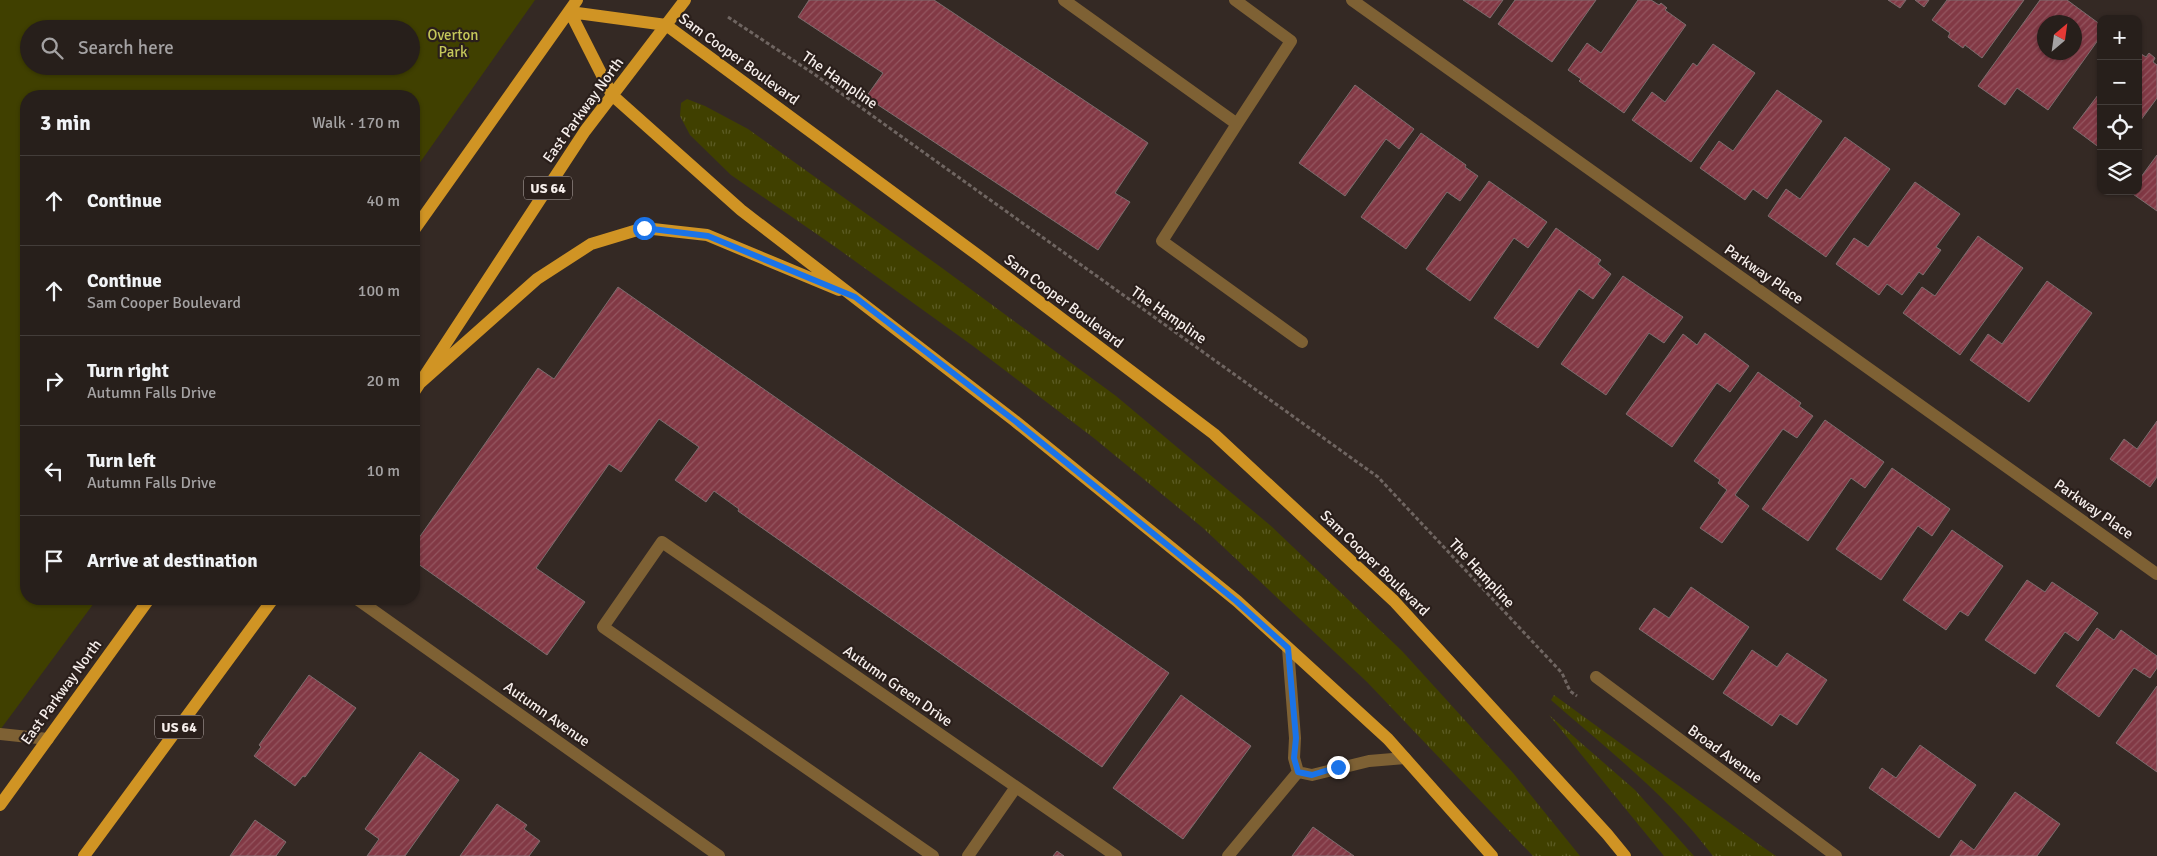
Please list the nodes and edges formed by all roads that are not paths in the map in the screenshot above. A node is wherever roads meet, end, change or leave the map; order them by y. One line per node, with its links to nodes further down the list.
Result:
1 (577, 0): 6 (main road)
2 (685, 0): 7 (main road, East Parkway North / US 64)
3 (1064, 0): 9 (street)
4 (1235, 0): 9 (street)
5 (1352, 0): 15 (street, Parkway Place)
6 (570, 12): 7 (main road, Sam Cooper Boulevard); 8 (main road); 10 (main road)
7 (666, 25): 8 (main road, East Parkway North / US 64); 34 (main road, Sam Cooper Boulevard)
8 (612, 95): 11 (main road); 13 (main road, East Parkway North / US 64)
9 (1237, 124): 12 (street)
10 (420, 222)
11 (855, 297): 14 (main road); 19 (main road)
12 (1302, 342)
13 (420, 382)
14 (420, 384)
15 (2157, 574)
16 (145, 605): 22 (main road, East Parkway North)
17 (269, 605): 27 (main road, US 64)
18 (365, 605): 28 (street, Autumn Avenue)
19 (1288, 648): 23 (main road); 24 (street)
20 (1596, 677): 35 (street, Broad Avenue)
21 (0, 734): 22 (street)
22 (48, 739): 26 (main road, East Parkway North)
23 (1405, 758): 24 (street); 33 (main road)
24 (1298, 772): 32 (street)
25 (1016, 787): 29 (street, Autumn Green Drive); 30 (street); 31 (street, Autumn Green Drive)
26 (0, 804)
27 (84, 856)
28 (719, 856)
29 (933, 856)
30 (968, 856)
31 (1116, 856)
32 (1228, 856)
33 (1492, 856)
34 (1625, 856)
35 (1836, 856)

